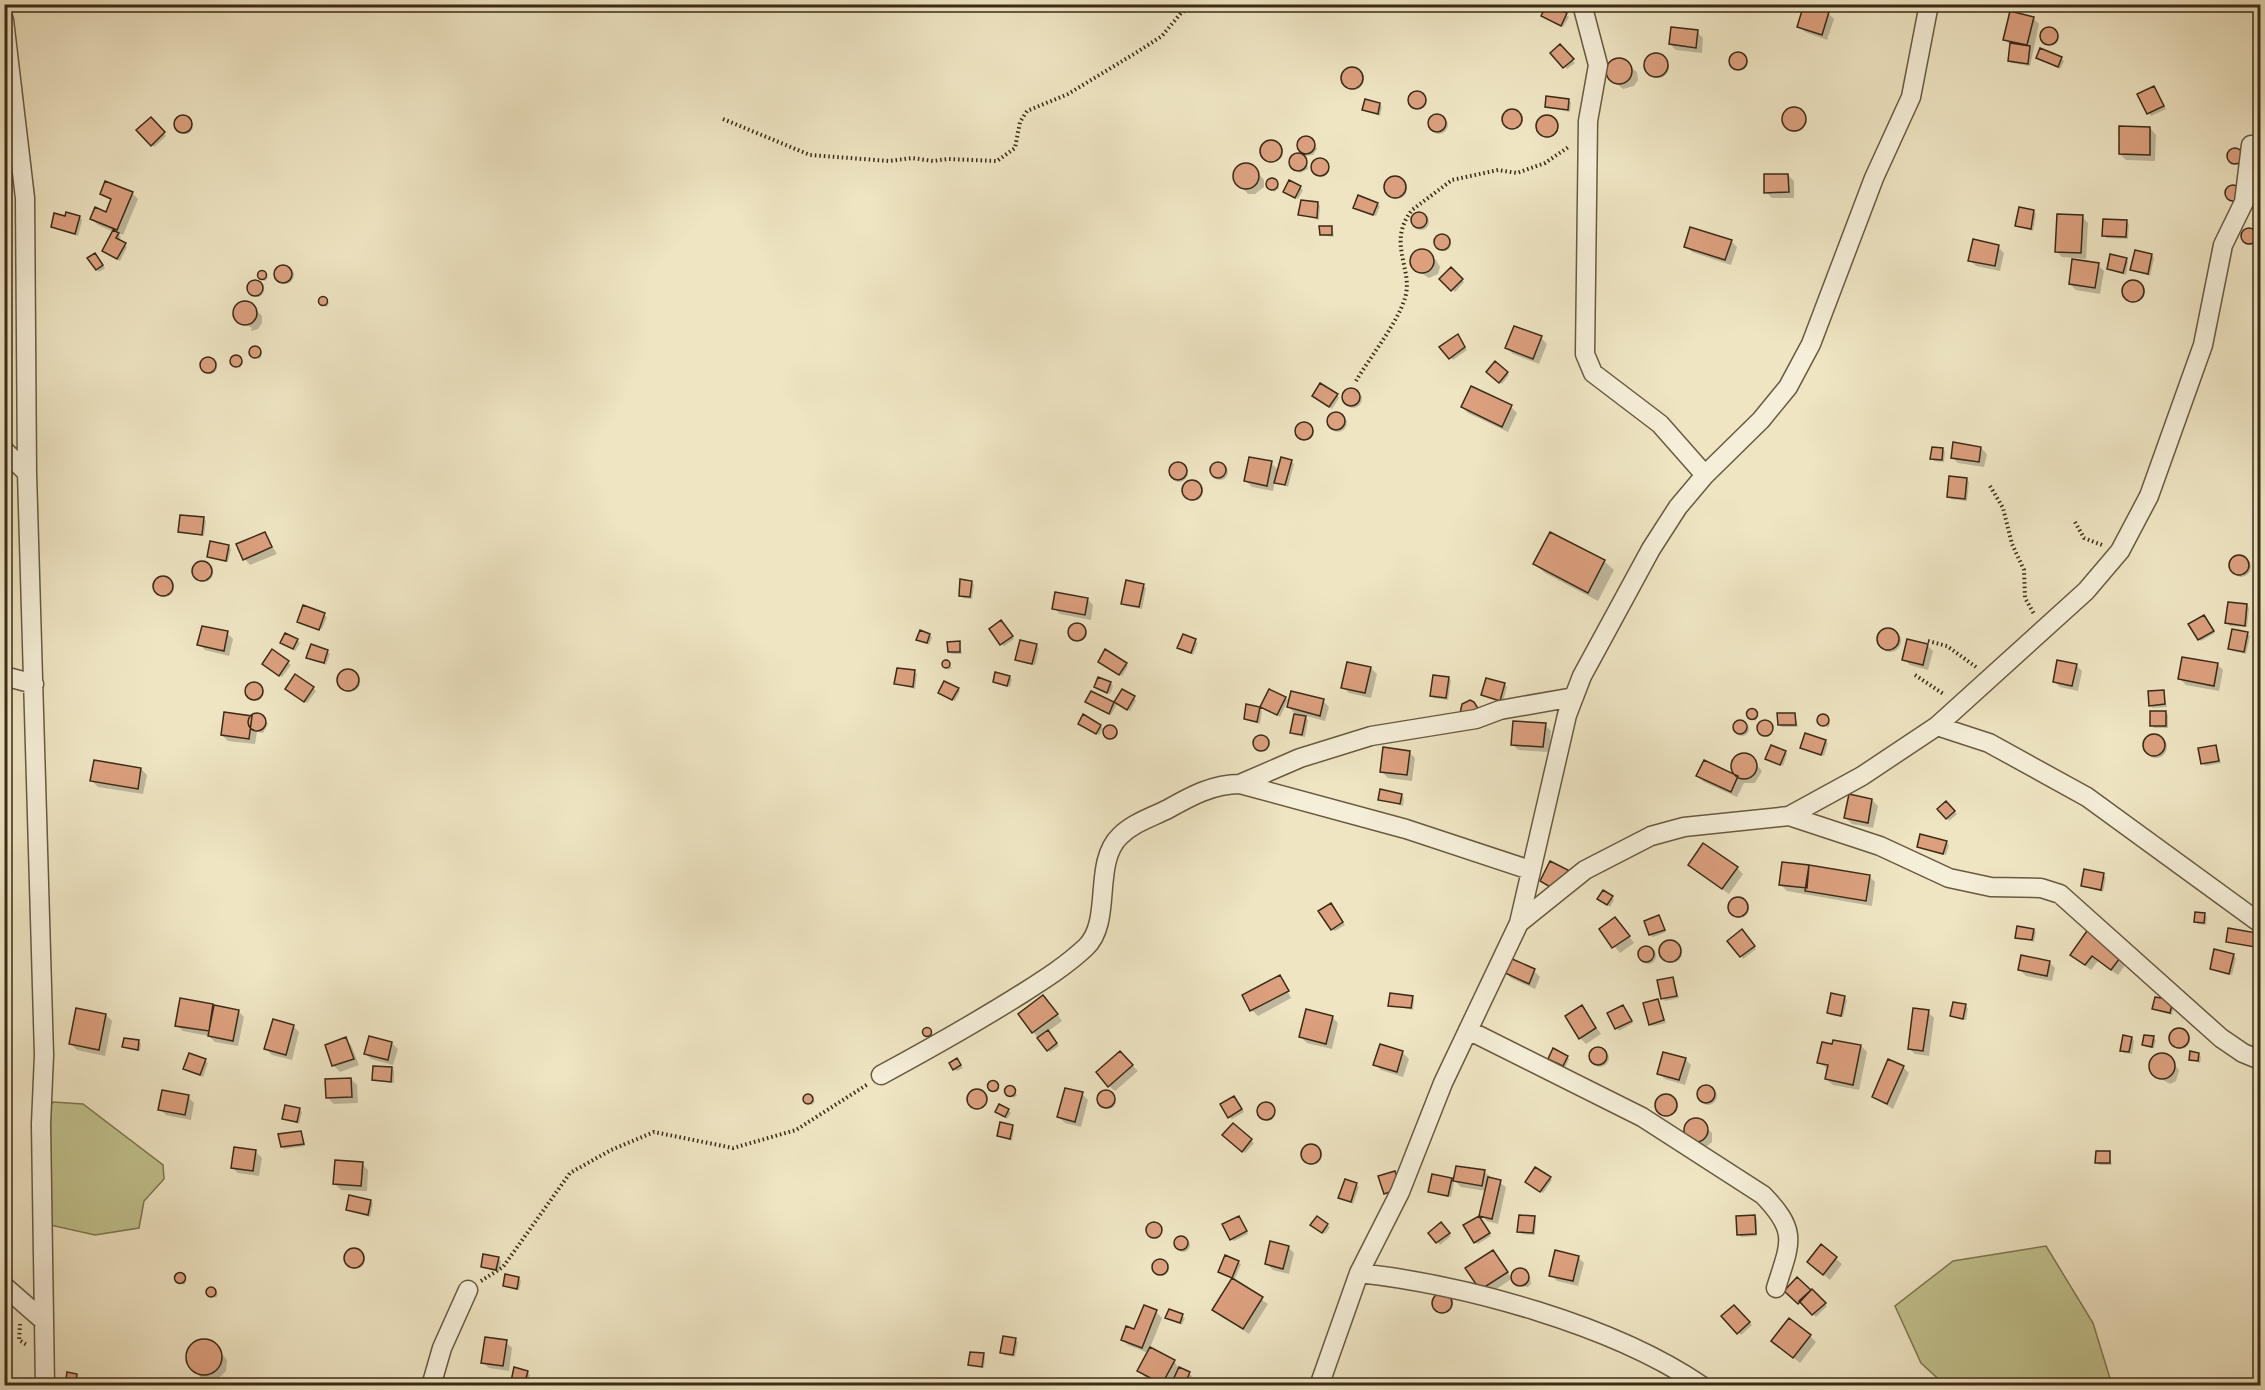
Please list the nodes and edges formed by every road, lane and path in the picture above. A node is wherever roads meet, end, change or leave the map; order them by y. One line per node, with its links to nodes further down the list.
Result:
1 (1195, 4): 5 (path)
2 (1582, 4): 6 (street)
3 (1929, 4): 11 (street)
4 (4, 20): 10 (street)
5 (723, 119)
6 (1590, 137): 8 (path); 11 (street)
7 (2251, 145): 14 (street)
8 (1356, 381)
9 (4, 450): 10 (street)
10 (27, 473): 20 (street)
11 (1704, 475): 21 (street)
12 (1990, 486): 15 (path)
13 (2075, 522): 14 (path)
14 (2120, 551): 15 (street)
15 (2046, 629): 19 (street)
16 (1928, 641): 19 (path)
17 (1915, 675): 22 (path)
18 (4, 676): 20 (street)
19 (1991, 679): 22 (street)
20 (34, 684): 36 (street)
21 (1574, 697): 24 (street); 26 (street)
22 (1960, 706): 23 (street)
23 (1937, 726): 25 (street); 28 (street)
24 (1240, 784): 26 (street); 31 (street)
25 (1789, 816): 27 (street); 30 (street)
26 (1530, 870): 27 (street)
27 (1519, 923): 29 (street)
28 (2260, 923)
29 (1468, 1030): 32 (street); 34 (street)
30 (2260, 1060)
31 (881, 1075): 35 (path)
32 (1359, 1273): 39 (street); 40 (street)
33 (4, 1286): 36 (street)
34 (1776, 1288)
35 (468, 1290): 38 (street)
36 (44, 1321): 37 (street)
37 (45, 1386)
38 (430, 1386)
39 (1319, 1386)
40 (1702, 1386)

